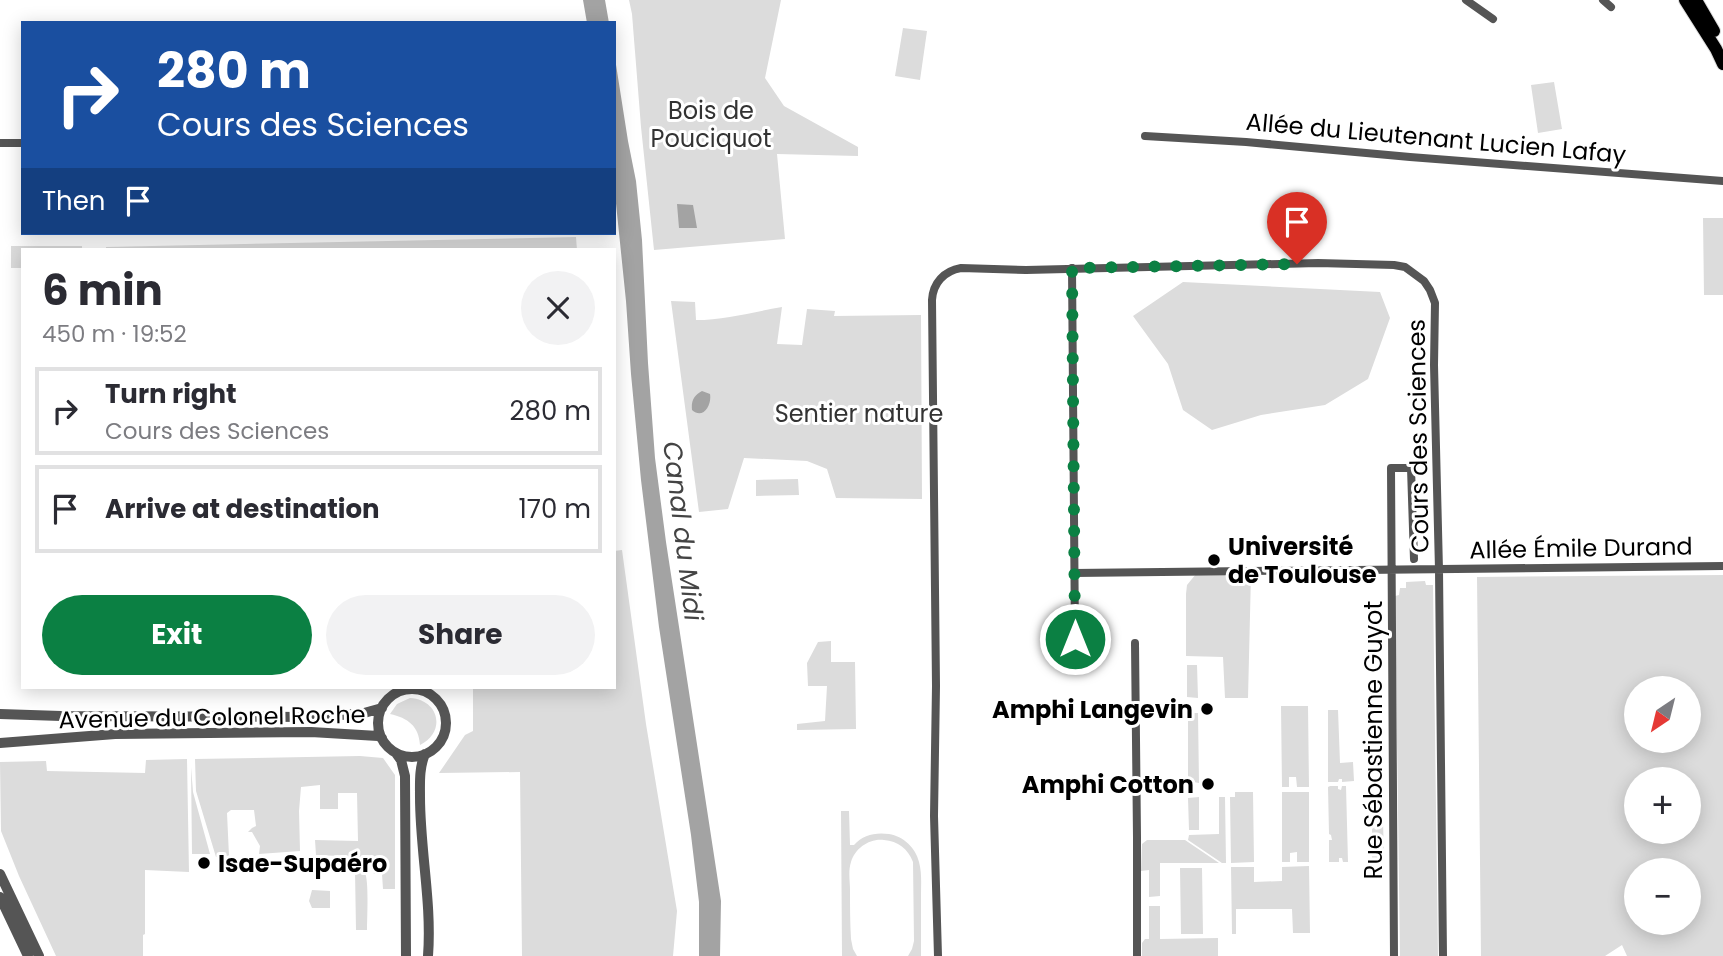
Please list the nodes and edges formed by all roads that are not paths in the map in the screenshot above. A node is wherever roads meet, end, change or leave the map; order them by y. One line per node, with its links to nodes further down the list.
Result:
1 (1466, 0): 6 (street)
2 (1603, 0): 5 (street)
3 (1685, 0): 8 (main road)
4 (1696, 0): 7 (main road)
5 (1611, 7)
6 (1493, 19)
7 (1723, 46)
8 (1723, 64)
9 (1145, 136): 12 (street, Allée du Lieutenant Lucien Lafay)
10 (0, 143): 11 (street)
11 (21, 143)
12 (1723, 181)
13 (1072, 268): 17 (street, Cours des Sciences); 18 (street); 33 (street, Cours des Sciences)
14 (1414, 559): 16 (street, Rue Sébastienne Guyot)
15 (1723, 566): 17 (street, Allée Émile Durand)
16 (1393, 570): 17 (street, Allée Émile Durand); 18 (street, Allée Émile Durand); 35 (street, Rue Sébastienne Guyot)
17 (1439, 570): 36 (street, Cours des Sciences)
18 (1074, 573): 20 (street)
19 (1135, 643): 34 (street)
20 (1065, 646)
21 (382, 708): 22 (street, Avenue du Colonel Roche); 23 (street); 26 (street)
22 (0, 714)
23 (382, 738): 24 (street, Avenue du Colonel Roche); 25 (street)
24 (0, 743)
25 (396, 753): 26 (street); 31 (street)
26 (425, 754): 32 (street)
27 (0, 874): 30 (street)
28 (0, 897): 29 (street)
29 (28, 956)
30 (39, 956)
31 (405, 956)
32 (428, 956)
33 (938, 956)
34 (1137, 956)
35 (1394, 956)
36 (1444, 956)

